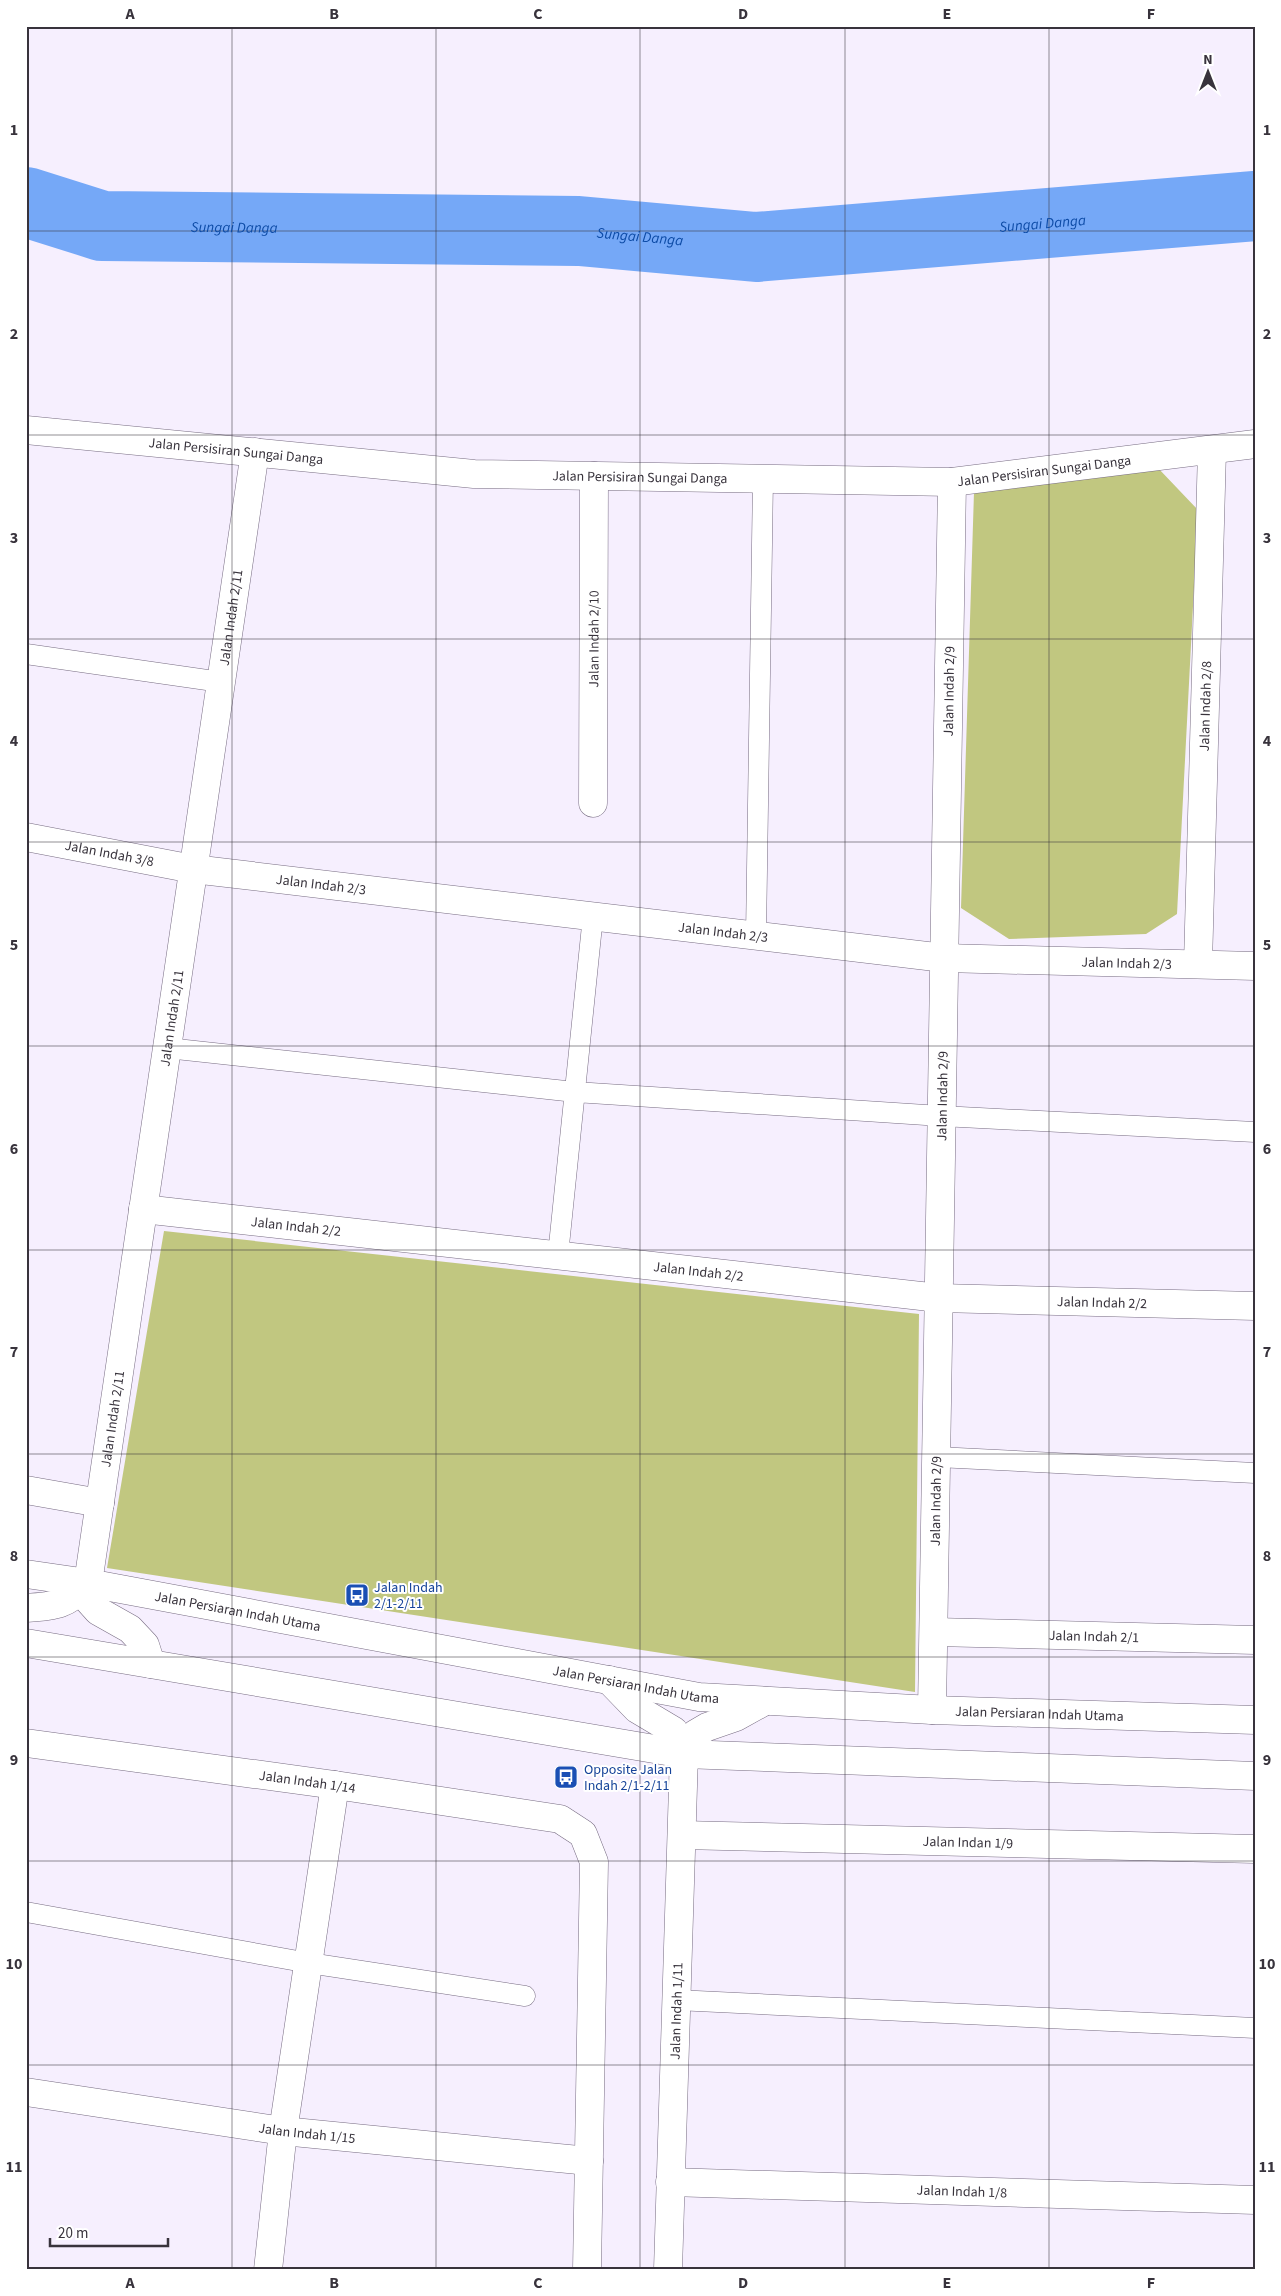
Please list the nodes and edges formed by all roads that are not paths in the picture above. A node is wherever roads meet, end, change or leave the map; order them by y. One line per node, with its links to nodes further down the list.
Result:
1 (26, 430): 4 (street, Jalan Persisiran Sungai Danga)
2 (1255, 444): 3 (street, Jalan Persisiran Sungai Danga)
3 (1212, 450): 7 (street, Jalan Persisiran Sungai Danga); 16 (street, Jalan Indah 2/8)
4 (255, 452): 5 (street, Jalan Persisiran Sungai Danga); 9 (street, Jalan Indah 2/11)
5 (594, 476): 6 (street, Jalan Persisiran Sungai Danga); 10 (street, Jalan Indah 2/10)
6 (763, 479): 7 (street, Jalan Persisiran Sungai Danga); 14 (lane)
7 (952, 482): 15 (street, Jalan Indah 2/9)
8 (26, 654): 9 (lane)
9 (221, 682): 12 (street, Jalan Indah 2/11)
10 (593, 803)
11 (26, 837): 12 (street, Jalan Indah 3/8)
12 (194, 869): 13 (street, Jalan Indah 2/3); 18 (street, Jalan Indah 2/11)
13 (593, 916): 14 (street, Jalan Indah 2/3); 19 (lane)
14 (756, 935): 15 (street, Jalan Indah 2/3)
15 (944, 958): 16 (street, Jalan Indah 2/3); 20 (street, Jalan Indah 2/9)
16 (1198, 964): 17 (street, Jalan Indah 2/3)
17 (1255, 966)
18 (167, 1048): 19 (lane); 22 (street, Jalan Indah 2/11)
19 (575, 1092): 20 (lane); 23 (lane)
20 (941, 1116): 21 (lane); 24 (street, Jalan Indah 2/9)
21 (1255, 1132)
22 (143, 1209): 23 (street, Jalan Indah 2/2); 29 (street, Jalan Indah 2/11)
23 (558, 1255): 24 (street, Jalan Indah 2/2)
24 (938, 1298): 25 (street, Jalan Indah 2/2); 26 (street, Jalan Indah 2/9)
25 (1255, 1306)
26 (937, 1457): 27 (lane); 33 (street, Jalan Indah 2/9)
27 (1255, 1473)
28 (26, 1490): 29 (street)
29 (100, 1503): 31 (street, Jalan Indah 2/11)
30 (26, 1574): 31 (street, Jalan Persiaran Indah Utama)
31 (88, 1583): 32 (street); 36 (street); 37 (street, Jalan Persiaran Indah Utama)
32 (26, 1608)
33 (934, 1632): 34 (street, Jalan Indah 2/1); 39 (street, Jalan Indah 2/9)
34 (1255, 1640)
35 (26, 1642): 36 (street)
36 (151, 1664): 42 (street)
37 (609, 1680): 38 (street, Jalan Persiaran Indah Utama); 42 (street)
38 (765, 1701): 39 (street, Jalan Persiaran Indah Utama); 42 (street)
39 (932, 1710): 40 (street, Jalan Persiaran Indah Utama)
40 (1255, 1720)
41 (26, 1743): 44 (street, Jalan Indah 1/14)
42 (684, 1754): 43 (street); 45 (street, Jalan Indah 1/11)
43 (1255, 1776)
44 (335, 1785): 48 (street); 54 (street, Jalan Indah 1/14)
45 (682, 1835): 46 (street, Jalan Indan 1/9); 50 (street, Jalan Indah 1/11)
46 (1255, 1849)
47 (26, 1912): 48 (lane)
48 (309, 1963): 49 (lane); 53 (street)
49 (525, 1996)
50 (676, 2000): 51 (lane); 55 (street, Jalan Indah 1/11)
51 (1255, 2028)
52 (26, 2092): 53 (street, Jalan Indah 1/15)
53 (283, 2131): 54 (street, Jalan Indah 1/15); 57 (street)
54 (589, 2161): 58 (street)
55 (670, 2182): 56 (street, Jalan Indah 1/8); 59 (street, Jalan Indah 1/11)
56 (1255, 2200)
57 (268, 2270)
58 (586, 2270)
59 (668, 2270)

